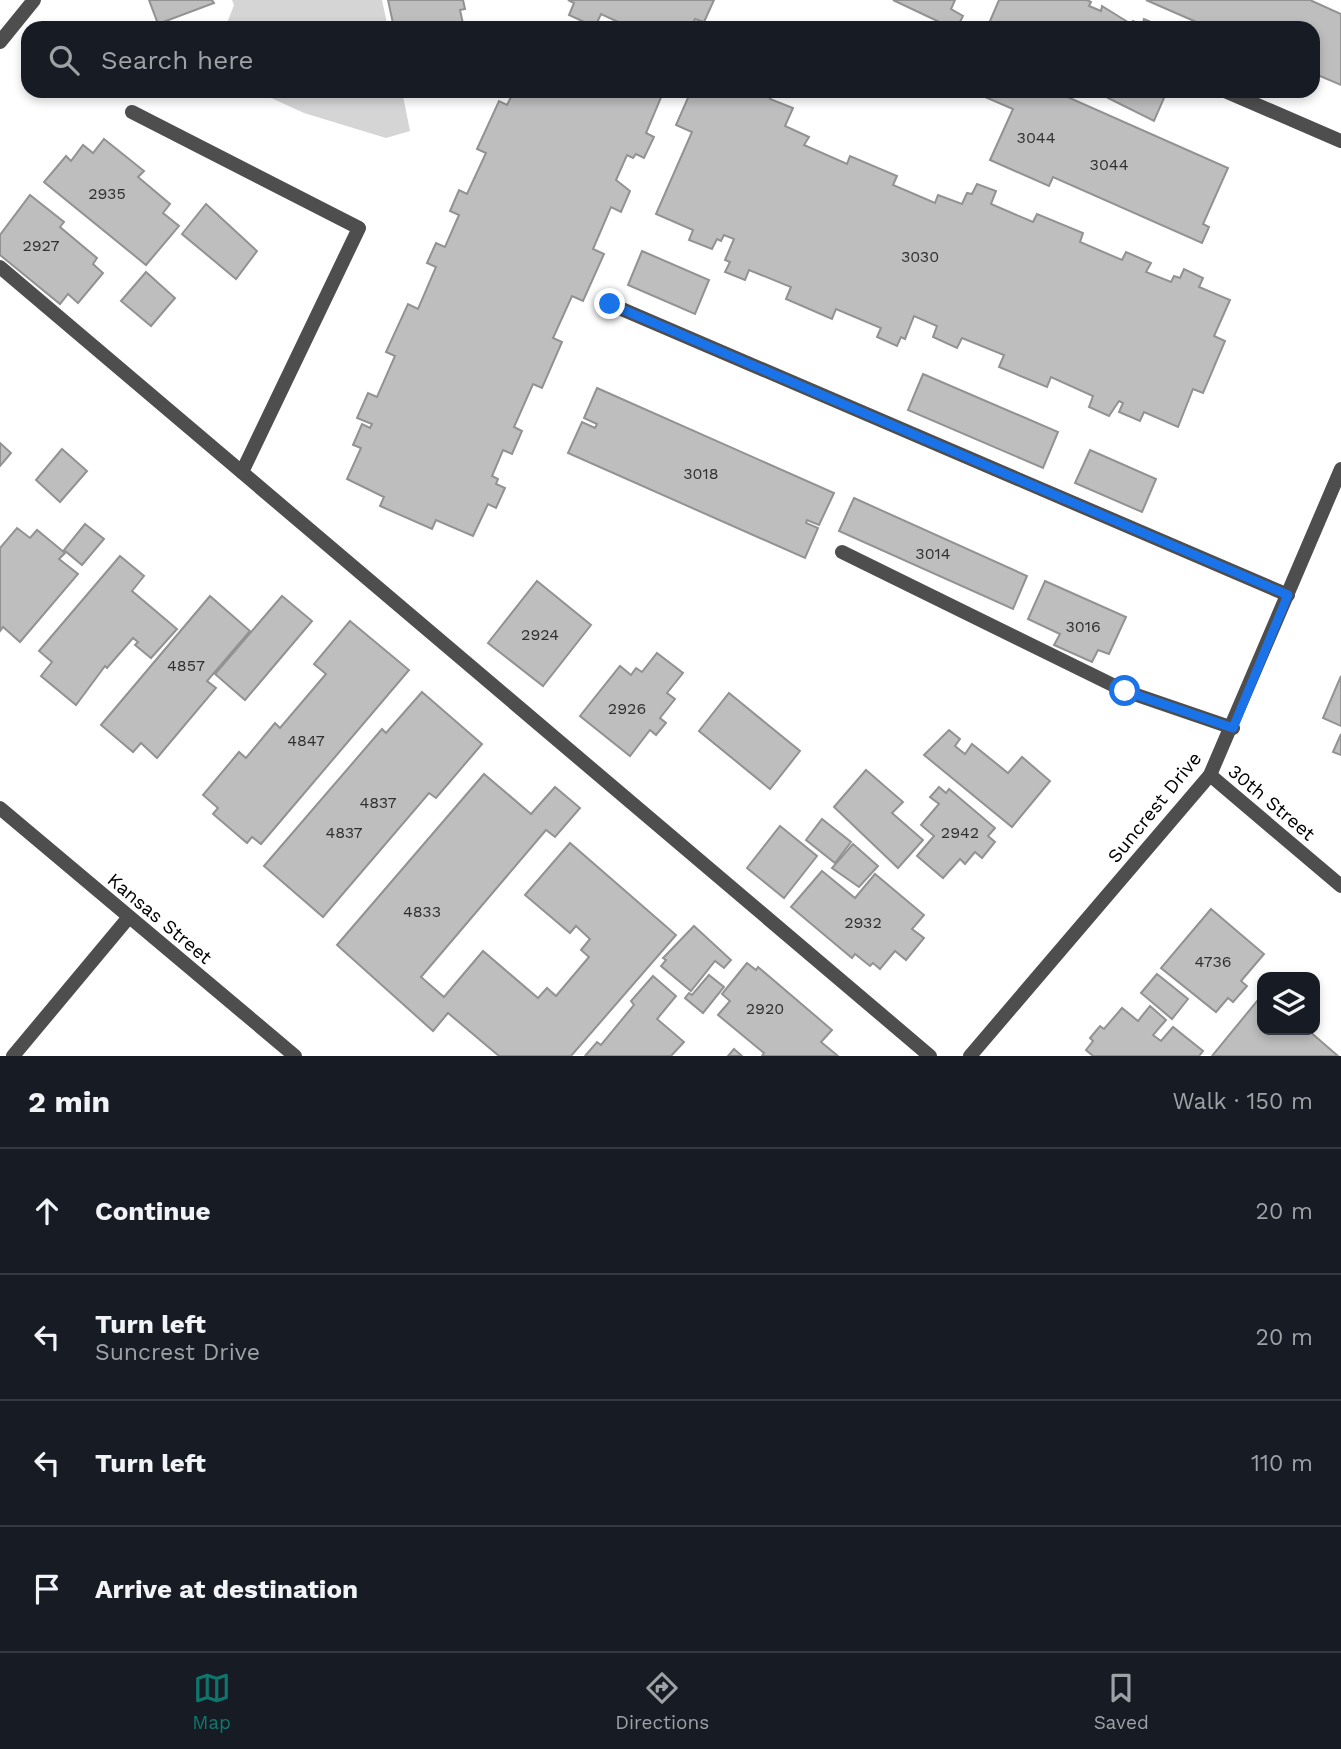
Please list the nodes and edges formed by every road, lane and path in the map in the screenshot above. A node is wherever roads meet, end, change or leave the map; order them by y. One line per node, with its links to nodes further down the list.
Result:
1 (34, 0): 2 (street)
2 (0, 42)
3 (1240, 98): 5 (street)
4 (132, 112): 9 (street)
5 (1341, 141)
6 (0, 267): 9 (street)
7 (610, 304): 11 (street)
8 (1341, 469): 11 (street, Suncrest Drive)
9 (242, 472): 19 (street)
10 (842, 552): 12 (street)
11 (1288, 595): 12 (street, Suncrest Drive)
12 (1233, 728): 13 (street, Suncrest Drive)
13 (1210, 775): 15 (street, 30th Street); 20 (street, Suncrest Drive)
14 (0, 808): 16 (street, Kansas Street)
15 (1341, 886)
16 (129, 917): 17 (street); 18 (street, Kansas Street)
17 (13, 1056)
18 (295, 1056)
19 (930, 1056)
20 (970, 1056)

